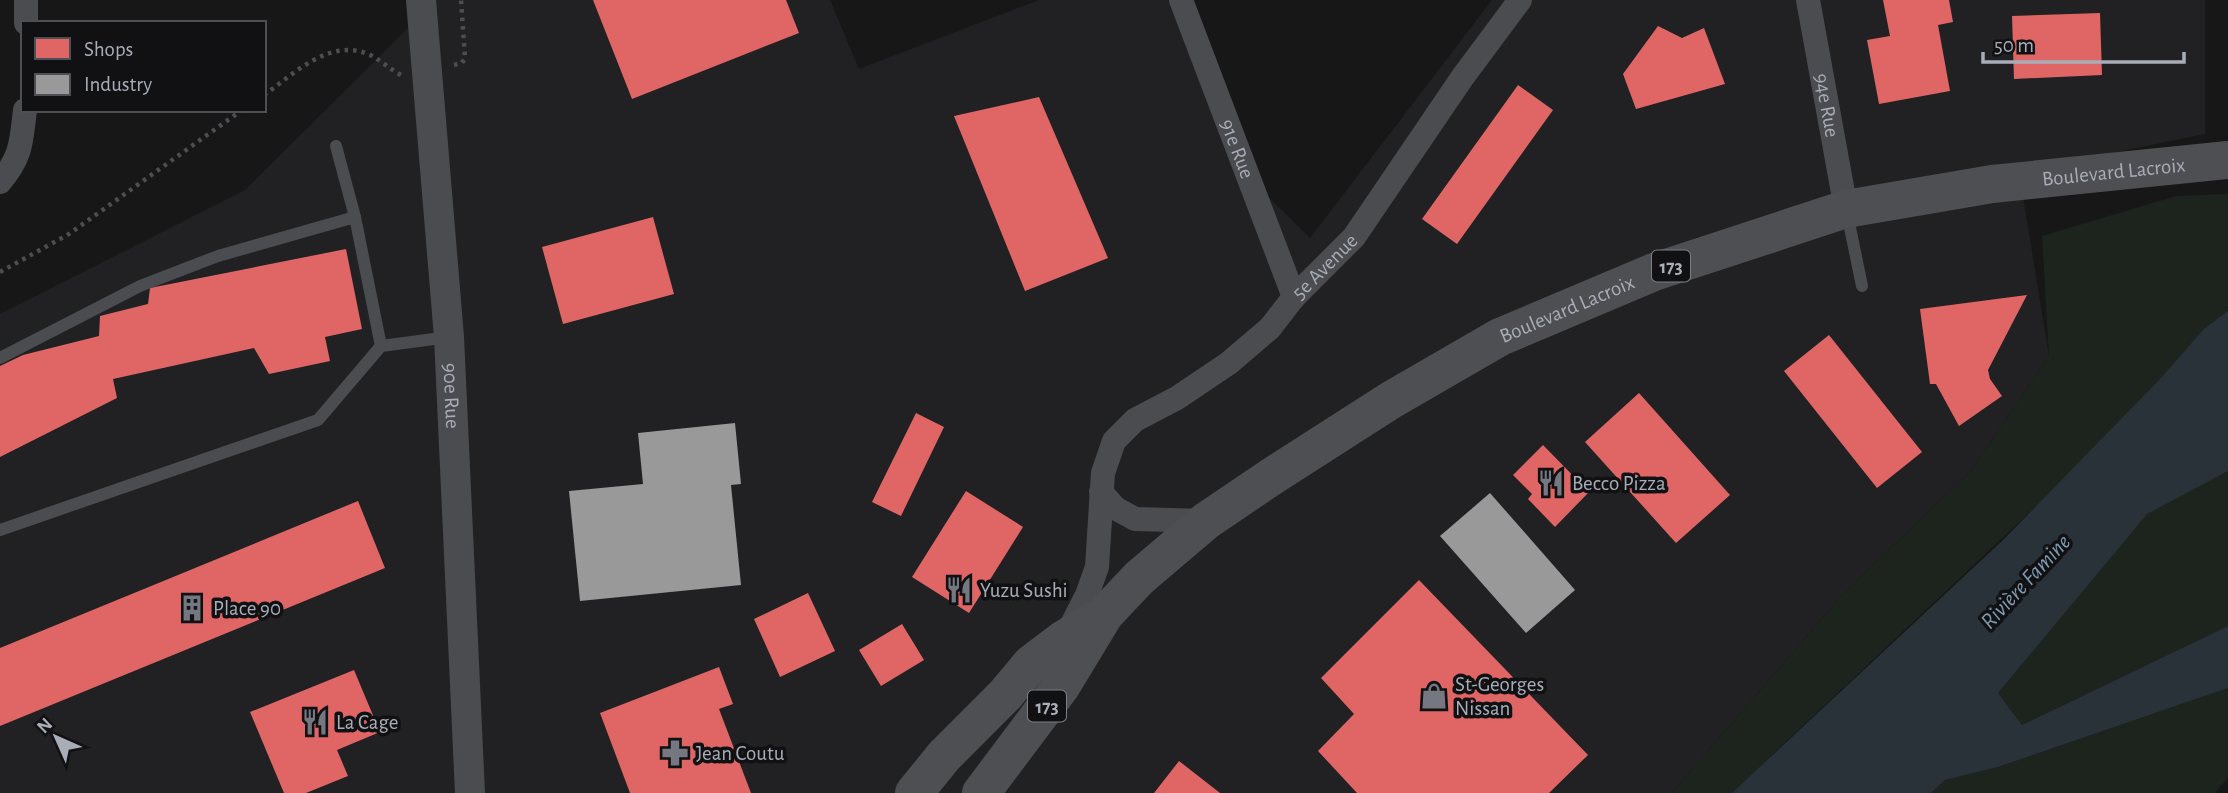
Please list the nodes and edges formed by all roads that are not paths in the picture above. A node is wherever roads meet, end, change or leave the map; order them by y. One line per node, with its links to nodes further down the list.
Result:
1 (26, 0): 6 (street)
2 (421, 0): 15 (street, 90e Rue)
3 (1181, 0): 14 (street, 91e Rue)
4 (1520, 0): 14 (street, 5e Avenue)
5 (1808, 0): 11 (street, 94e Rue)
6 (26, 21)
7 (25, 112): 10 (street)
8 (336, 146): 12 (lane)
9 (2228, 160): 11 (main road, Boulevard Lacroix / 173)
10 (0, 182)
11 (1846, 209): 13 (lane); 19 (main road, Boulevard Lacroix / 173)
12 (355, 218): 16 (lane); 17 (lane)
13 (1862, 286)
14 (1294, 297): 18 (street, 5e Avenue)
15 (449, 337): 16 (lane); 23 (street, 90e Rue)
16 (381, 346): 20 (lane)
17 (0, 358)
18 (1101, 492): 19 (street); 22 (street, 5e Avenue)
19 (1206, 521): 21 (main road, Boulevard Lacroix / 173)
20 (0, 530)
21 (1105, 614): 22 (main road, Boulevard Lacroix / 173); 25 (main road, Boulevard Lacroix / 173)
22 (1064, 639): 24 (main road, Boulevard Lacroix / 173)
23 (470, 793)
24 (914, 793)
25 (981, 793)

